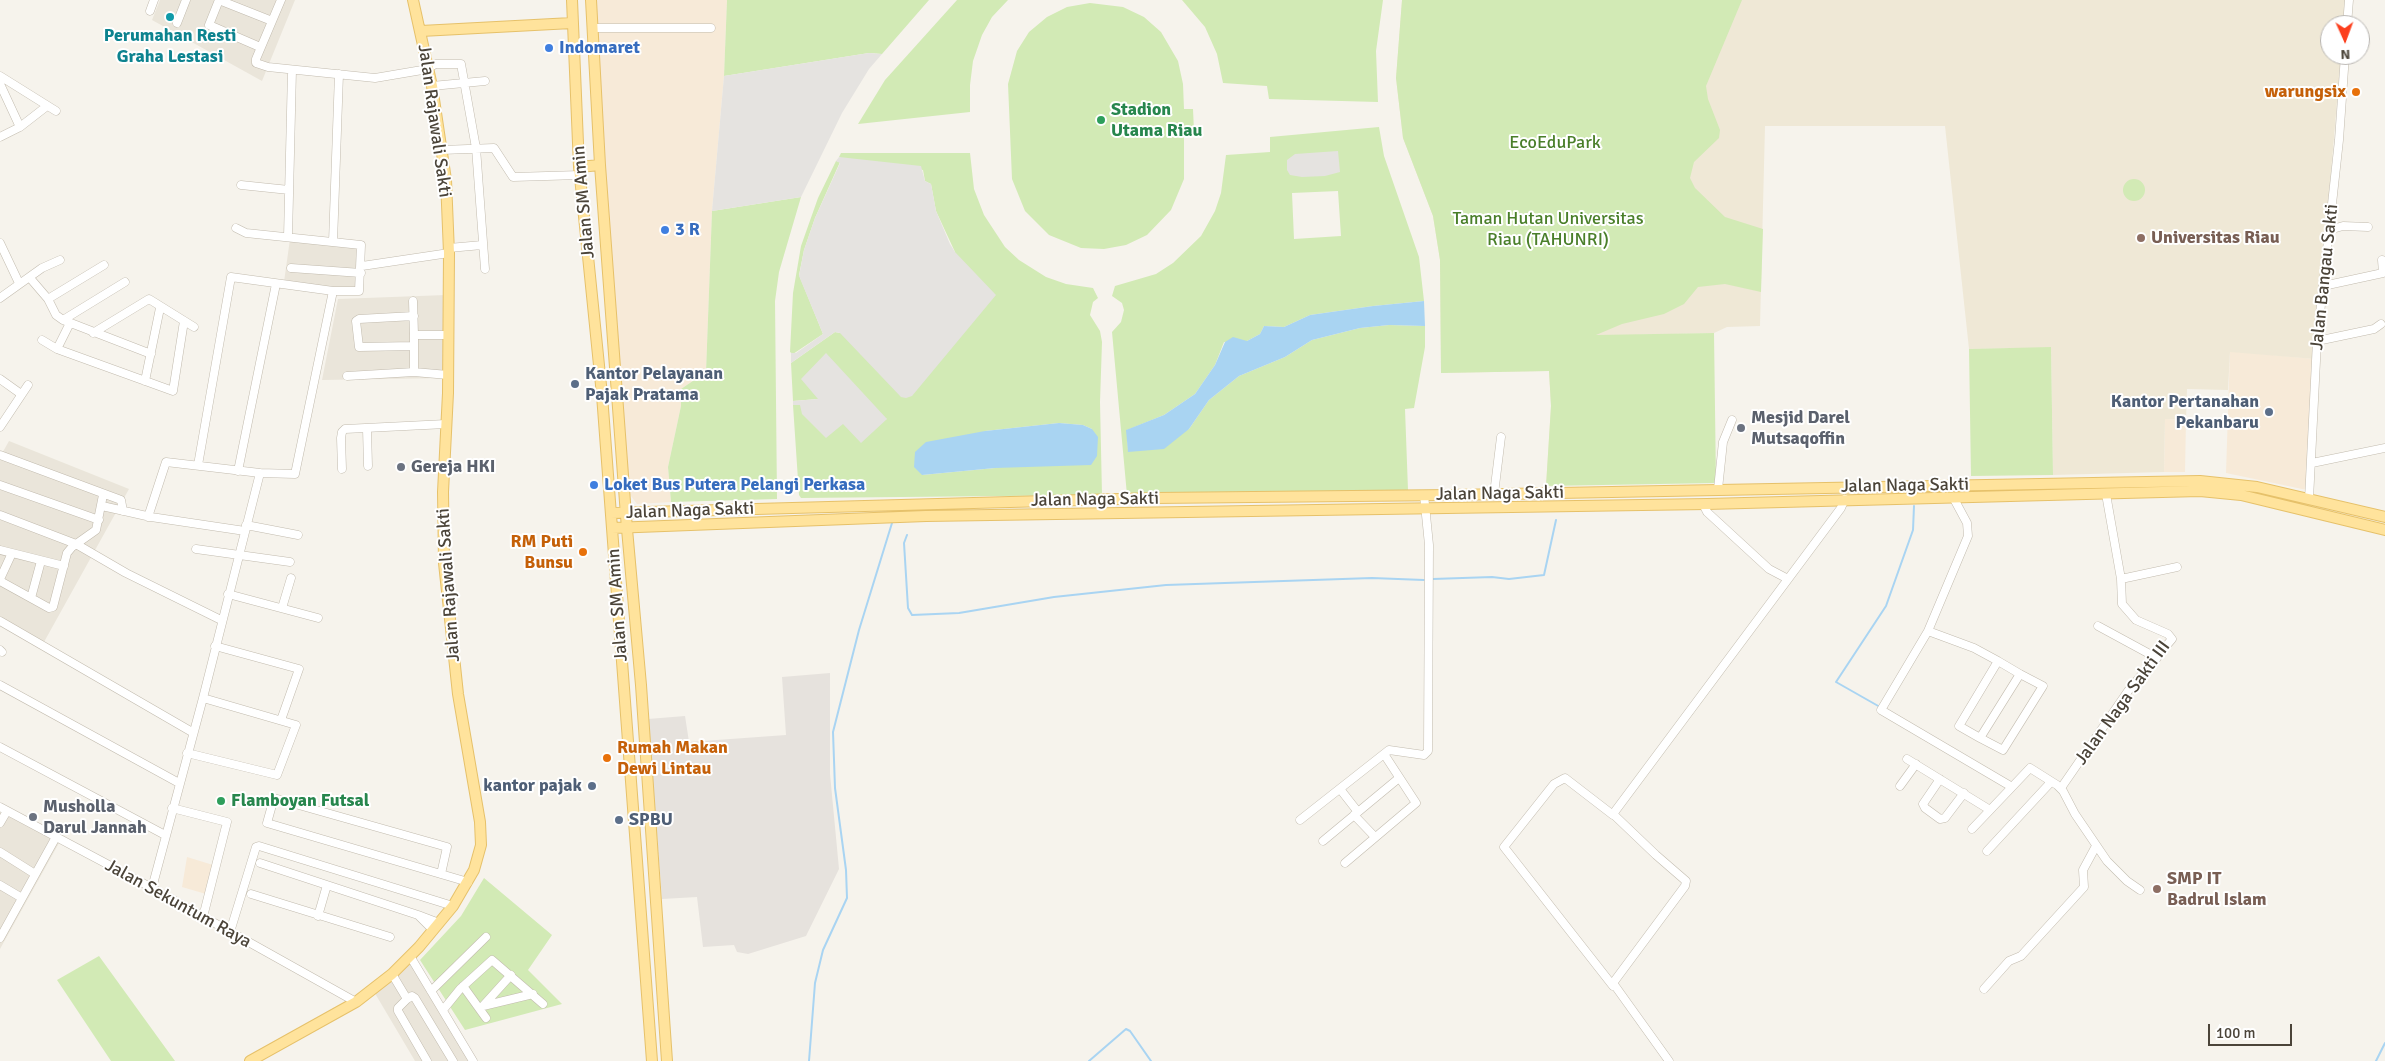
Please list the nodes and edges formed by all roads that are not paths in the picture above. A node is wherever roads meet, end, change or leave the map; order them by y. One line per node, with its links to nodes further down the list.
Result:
1 (154, 0): 9 (street)
2 (186, 0): 12 (street)
3 (219, 0): 11 (street); 17 (street)
4 (281, 0): 11 (street)
5 (413, 0): 16 (main road, Jalan Rajawali Sakti)
6 (572, 0): 13 (main road, Jalan SM Amin)
7 (591, 0): 14 (main road, Jalan SM Amin)
8 (2349, 0): 10 (street)
9 (150, 11)
10 (2348, 15)
11 (272, 22): 17 (street)
12 (176, 23)
13 (572, 24): 16 (main road); 34 (main road, Jalan SM Amin)
14 (592, 28): 15 (street); 33 (main road, Jalan SM Amin)
15 (711, 28)
16 (421, 31): 19 (main road, Jalan Rajawali Sakti)
17 (260, 47): 20 (street)
18 (2344, 65): 39 (street, Jalan Bangau Sakti)
19 (428, 69): 21 (street); 24 (street); 26 (main road, Jalan Rajawali Sakti)
20 (292, 70): 21 (street); 36 (street)
21 (339, 74): 41 (street)
22 (0, 76): 27 (street)
23 (485, 81): 24 (street)
24 (466, 82): 26 (street); 31 (street)
25 (0, 84): 29 (street)
26 (432, 86): 32 (main road, Jalan Rajawali Sakti)
27 (47, 106): 28 (street); 29 (street)
28 (56, 111)
29 (20, 127): 30 (street)
30 (0, 137)
31 (476, 148): 32 (street); 34 (street); 43 (street)
32 (442, 150): 44 (main road, Jalan Rajawali Sakti)
33 (600, 165): 34 (main road); 112 (main road, Jalan SM Amin)
34 (580, 171): 111 (main road, Jalan SM Amin)
35 (241, 185): 36 (street)
36 (289, 190): 40 (street)
37 (2368, 226): 39 (street)
38 (236, 228): 40 (street)
39 (2329, 230): 56 (street, Jalan Bangau Sakti)
40 (288, 237): 41 (street)
41 (333, 242): 50 (street)
42 (0, 244): 45 (street)
43 (482, 245): 44 (street); 51 (street)
44 (449, 250): 50 (street); 69 (main road, Jalan Rajawali Sakti)
45 (2, 258): 54 (street)
46 (60, 260): 52 (street)
47 (2382, 260): 56 (street)
48 (104, 265): 59 (street)
49 (291, 268): 50 (street)
50 (361, 269): 57 (street)
51 (485, 269)
52 (30, 278): 54 (street); 59 (street)
53 (125, 282): 63 (street)
54 (19, 283): 58 (street)
55 (276, 284): 57 (street); 93 (street); 96 (street)
56 (2323, 286): 71 (street, Jalan Bangau Sakti)
57 (333, 291): 97 (street)
58 (0, 298)
59 (48, 298): 63 (street)
60 (414, 301): 62 (street)
61 (160, 308): 64 (street); 67 (street); 74 (street)
62 (414, 316): 68 (street); 72 (street)
63 (66, 321): 67 (street); 73 (street)
64 (184, 321): 66 (street); 79 (street)
65 (2381, 324): 71 (street)
66 (194, 327)
67 (93, 333): 74 (street)
68 (414, 335): 69 (street); 72 (street)
69 (448, 335): 76 (main road, Jalan Rajawali Sakti)
70 (42, 340): 73 (street)
71 (2318, 341): 91 (street, Jalan Bangau Sakti)
72 (414, 346): 75 (street)
73 (57, 350): 79 (street)
74 (151, 354): 79 (street)
75 (414, 372): 76 (street); 77 (street)
76 (448, 375): 85 (main road, Jalan Rajawali Sakti)
77 (347, 376)
78 (0, 378): 81 (street)
79 (145, 381)
80 (28, 385): 81 (street)
81 (21, 394): 83 (street)
82 (0, 411): 83 (street)
83 (7, 416): 86 (street)
84 (1732, 420): 99 (street)
85 (446, 424): 87 (street); 187 (main road, Jalan Rajawali Sakti)
86 (0, 427)
87 (367, 429): 94 (street); 95 (street)
88 (1501, 438): 100 (street)
89 (2385, 448): 91 (street)
90 (2, 456): 92 (street); 102 (street)
91 (2312, 462): 106 (street, Jalan Bangau Sakti)
92 (0, 465)
93 (198, 465): 96 (street); 114 (street)
94 (368, 466)
95 (342, 469)
96 (238, 470): 97 (street)
97 (260, 473): 117 (street)
98 (0, 485): 116 (street)
99 (1718, 489): 100 (main road, Jalan Naga Sakti); 106 (main road, Jalan Naga Sakti)
100 (1494, 494): 103 (main road, Jalan Naga Sakti)
101 (2106, 494): 104 (main road, Jalan Naga Sakti); 120 (main road, Jalan Naga Sakti); 133 (street, Jalan Naga Sakti III)
102 (103, 495): 108 (street); 110 (street)
103 (1424, 495): 109 (street); 112 (main road, Jalan Naga Sakti)
104 (1953, 497): 105 (main road, Jalan Naga Sakti); 144 (street)
105 (1845, 499): 107 (main road, Jalan Naga Sakti); 132 (street)
106 (2309, 499): 115 (main road, Jalan Naga Sakti)
107 (1703, 504): 109 (main road, Jalan Naga Sakti); 132 (street)
108 (102, 506): 110 (street); 116 (street)
109 (1427, 508): 119 (main road, Jalan Naga Sakti); 156 (street)
110 (123, 511): 114 (street)
111 (611, 513): 112 (main road, Jalan Naga Sakti); 118 (main road, Jalan SM Amin)
112 (626, 514): 119 (main road, Jalan SM Amin)
113 (0, 515): 122 (street)
114 (148, 517): 117 (street)
115 (2385, 517)
116 (98, 520): 122 (street)
117 (245, 528): 121 (street); 126 (street)
118 (612, 528): 119 (main road, Jalan Naga Sakti); 138 (main road, Jalan SM Amin)
119 (626, 529): 137 (main road, Jalan SM Amin)
120 (2385, 530)
121 (298, 535)
122 (76, 544): 129 (street); 141 (street)
123 (196, 548): 126 (street)
124 (0, 550): 125 (street)
125 (12, 553): 127 (street); 134 (street)
126 (239, 554): 128 (street); 135 (street)
127 (41, 561): 129 (street); 136 (street)
128 (290, 562)
129 (64, 566): 136 (street)
130 (2177, 567): 133 (street)
131 (291, 578): 139 (street)
132 (1788, 579): 172 (street)
133 (2121, 579): 146 (street, Jalan Naga Sakti III)
134 (0, 580): 136 (street)
135 (228, 594): 139 (street); 141 (street)
136 (31, 598)
137 (633, 598): 138 (main road); 223 (main road, Jalan SM Amin)
138 (618, 601): 222 (main road, Jalan SM Amin)
139 (282, 608): 140 (street)
140 (318, 618)
141 (222, 620): 145 (street)
142 (0, 622): 152 (street)
143 (2098, 626): 146 (street)
144 (1928, 631): 147 (street); 164 (street)
145 (215, 646): 150 (street); 151 (street)
146 (2157, 658): 165 (street, Jalan Naga Sakti III)
147 (1998, 662): 148 (street); 153 (street)
148 (2020, 674): 153 (street); 153 (street)
149 (0, 685): 162 (street)
150 (203, 698): 151 (street); 152 (street)
151 (281, 720): 155 (street)
152 (192, 732): 155 (street)
153 (1980, 738)
154 (0, 749): 176 (street)
155 (187, 753): 162 (street)
156 (1384, 754): 159 (street); 166 (street)
157 (1907, 759): 158 (street)
158 (1916, 764): 160 (street); 163 (street)
159 (1400, 778): 171 (street); 177 (street)
160 (1940, 779): 167 (street); 167 (street)
161 (2051, 782): 164 (street); 165 (street); 181 (street)
162 (179, 783): 168 (street)
163 (1900, 786)
164 (2012, 787): 170 (street)
165 (2061, 788): 180 (street)
166 (1340, 789): 171 (street); 173 (street)
167 (1964, 794): 170 (street)
168 (172, 808): 176 (street); 197 (street)
169 (3, 809): 174 (street); 178 (street, Jalan Sekuntum Raya)
170 (1990, 810): 175 (street)
171 (1356, 814): 177 (street); 179 (street)
172 (1613, 815): 208 (street); 208 (street)
173 (1300, 820)
174 (0, 823)
175 (1972, 829)
176 (166, 835): 190 (street)
177 (1375, 837): 184 (street)
178 (56, 838): 185 (street); 190 (street, Jalan Sekuntum Raya)
179 (1323, 841)
180 (2096, 846): 191 (street); 209 (street)
181 (1987, 851)
182 (0, 852): 185 (street)
183 (260, 863): 189 (street)
184 (1344, 863)
185 (35, 874): 193 (street)
186 (441, 874): 186 (street); 187 (street)
187 (468, 882): 194 (main road, Jalan Rajawali Sakti)
188 (0, 885): 193 (street)
189 (327, 886): 196 (street); 198 (street)
190 (152, 888): 197 (street, Jalan Sekuntum Raya)
191 (2140, 890)
192 (251, 894): 196 (street)
193 (22, 898): 202 (street)
194 (453, 906): 198 (main road, Jalan Rajawali Sakti); 199 (street)
195 (442, 912): 198 (street)
196 (318, 916): 200 (street)
197 (202, 917): 199 (street, Jalan Sekuntum Raya)
198 (434, 926): 203 (street); 204 (main road, Jalan Rajawali Sakti)
199 (230, 932): 213 (street, Jalan Sekuntum Raya)
200 (390, 937)
201 (486, 937): 210 (street)
202 (0, 938)
203 (418, 943)
204 (410, 956): 205 (main road, Jalan Rajawali Sakti); 210 (street)
205 (392, 974): 212 (street); 213 (main road, Jalan Rajawali Sakti)
206 (512, 975): 207 (street); 211 (street); 215 (street)
207 (463, 986): 215 (street); 216 (street)
208 (1613, 986): 224 (street)
209 (1984, 989)
210 (431, 991): 216 (street)
211 (533, 994): 214 (street); 215 (street)
212 (407, 999): 219 (street); 220 (street)
213 (356, 1002): 218 (main road, Jalan Rajawali Sakti)
214 (543, 1004)
215 (481, 1008): 217 (street)
216 (443, 1010): 221 (street)
217 (486, 1018)
218 (250, 1061)
219 (427, 1061)
220 (453, 1061)
221 (473, 1061)
222 (652, 1061)
223 (667, 1061)
224 (1669, 1061)

